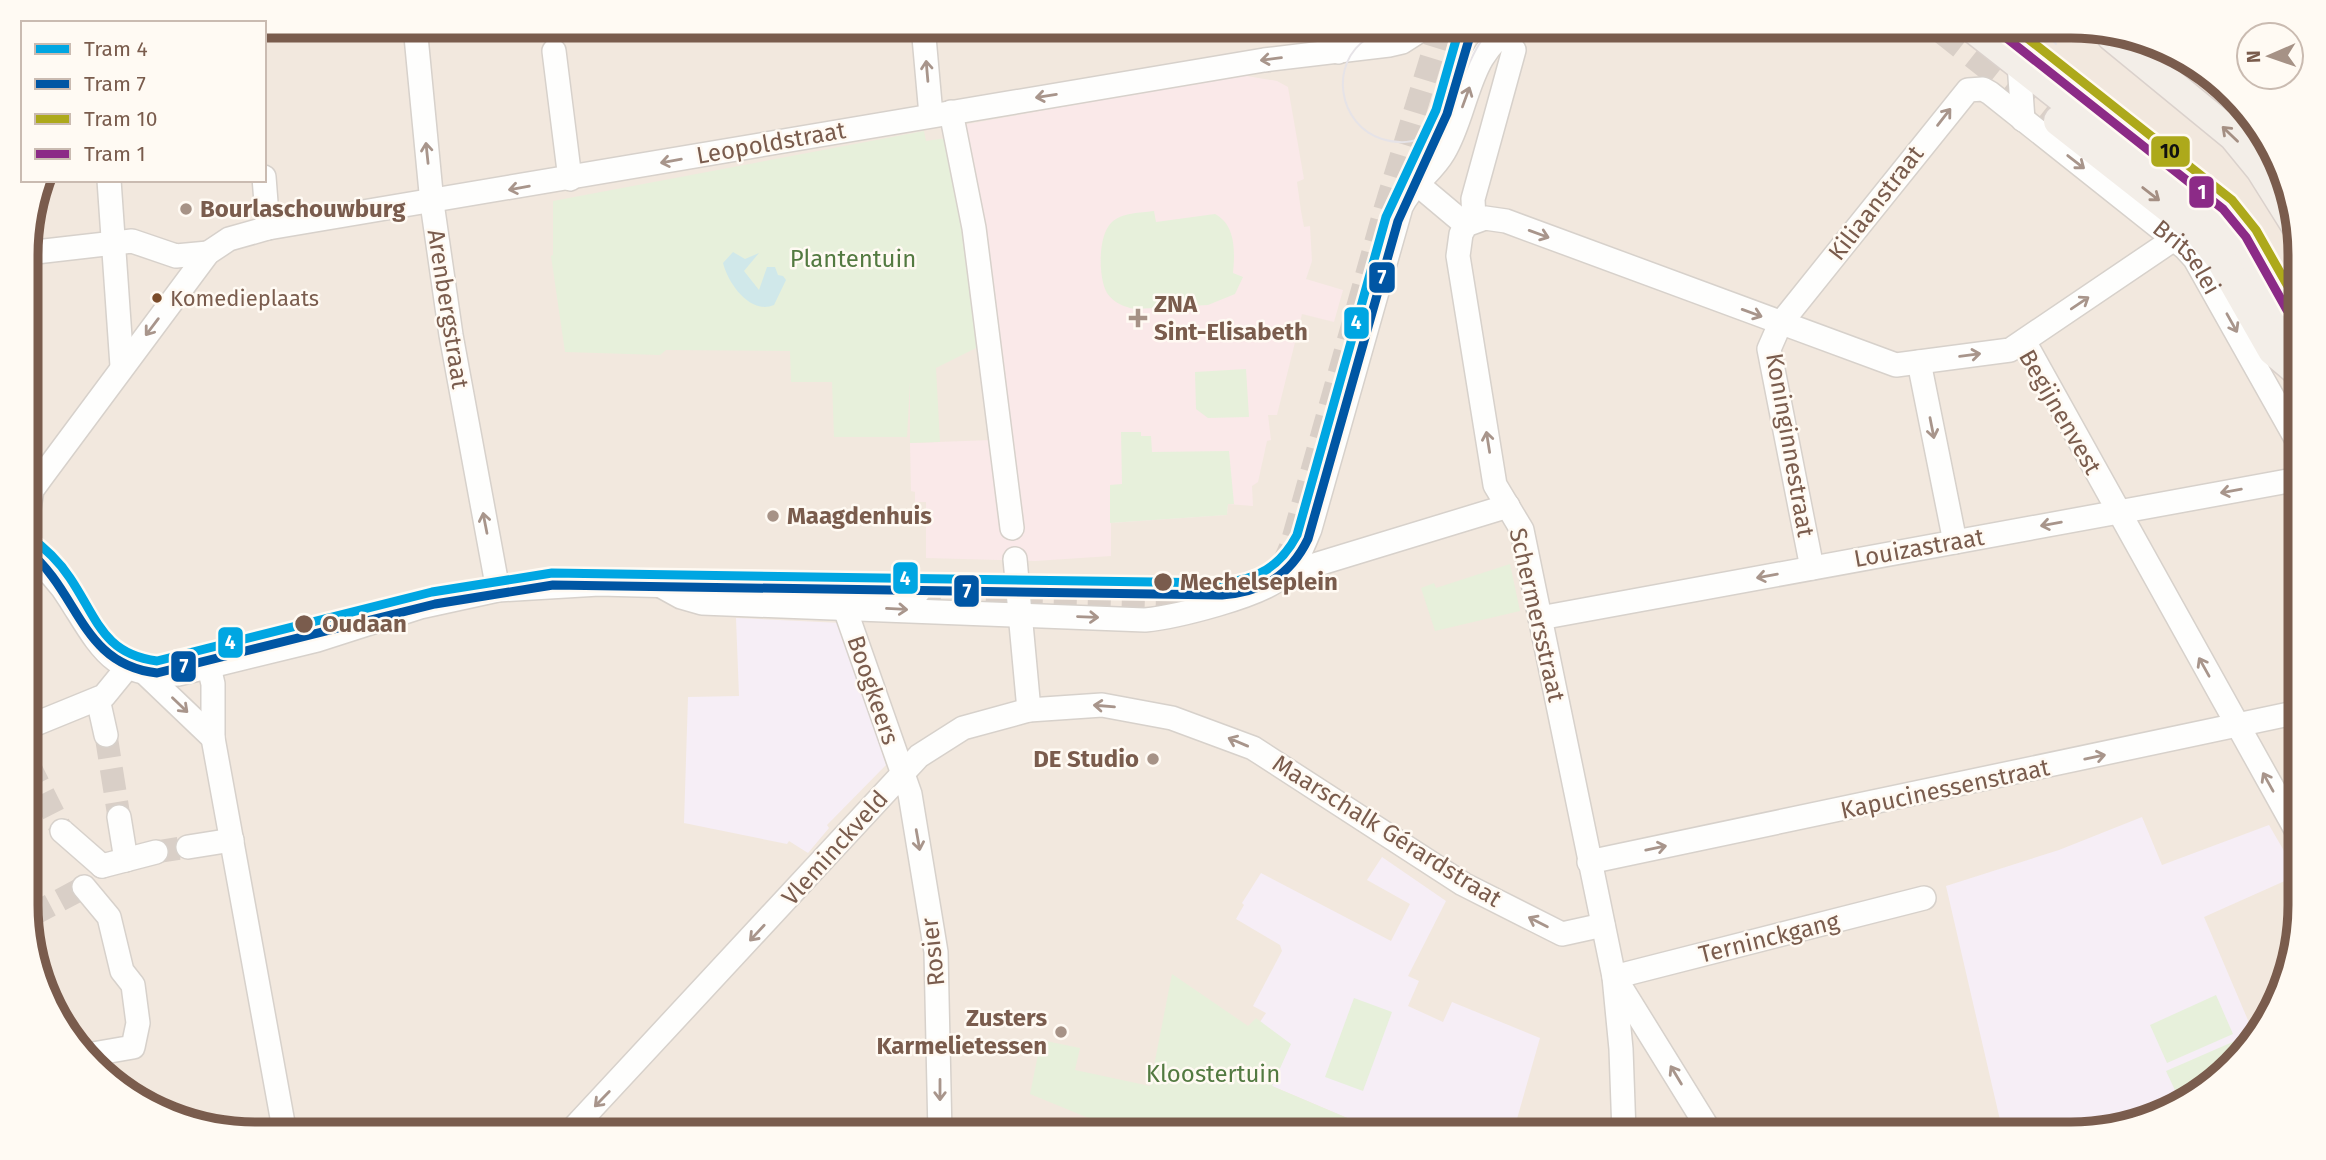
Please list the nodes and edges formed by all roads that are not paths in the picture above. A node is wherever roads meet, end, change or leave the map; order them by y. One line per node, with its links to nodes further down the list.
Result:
1 (416, 39): 21 (street, Arenbergstraat, one-way to 1)
2 (926, 39): 13 (street, one-way to 2)
3 (1335, 39): 10 (street)
4 (1407, 39): 10 (street, Leopoldstraat)
5 (1497, 39): 19 (street, one-way to 5)
6 (1988, 39): 11 (main road, Britselei)
7 (2123, 45): 20 (main road, one-way to 7)
8 (1514, 50): 22 (street, Schermersstraat)
9 (554, 51): 16 (street)
10 (1338, 52): 13 (street, Leopoldstraat, one-way to 13)
11 (2019, 63): 14 (street); 29 (main road, Britselei)
12 (1975, 88): 14 (street, Britselei); 28 (street, Kiliaanstraat, one-way to 12)
13 (941, 113): 16 (street, Leopoldstraat, one-way to 16); 39 (street)
14 (2023, 120): 24 (street, Britselei, one-way to 24)
15 (2059, 121): 32 (main road, one-way to 32)
16 (570, 179): 21 (street, Leopoldstraat, one-way to 21)
17 (109, 182): 25 (street)
18 (264, 182): 23 (street)
19 (1416, 183): 22 (street); 44 (street)
20 (2280, 199)
21 (432, 203): 23 (street, Leopoldstraat); 46 (street, Arenbergstraat, one-way to 21)
22 (1470, 223): 28 (street, Begijnenvest, one-way to 28); 37 (street, Schermersstraat, one-way to 22)
23 (268, 228): 27 (street, Leopoldstraat)
24 (2174, 239): 30 (street, one-way to 24); 34 (street, Britselei, one-way to 34)
25 (113, 242): 26 (street); 27 (street); 33 (street)
26 (39, 251)
27 (208, 253): 33 (street, one-way to 33)
28 (1780, 324): 31 (street, Begijnenvest); 43 (street, Koninginnestraat)
29 (2288, 333)
30 (2024, 341): 31 (street, Begijnenvest, one-way to 30); 38 (street, Begijnenvest)
31 (1919, 362): 40 (street, one-way to 40)
32 (2288, 363)
33 (122, 366): 35 (street)
34 (2288, 424)
35 (39, 473)
36 (2288, 481): 38 (street, Louizastraat, one-way to 38)
37 (1508, 506): 44 (street); 50 (street, Schermersstraat)
38 (2118, 512): 40 (street, Louizastraat, one-way to 40); 58 (street, Begijnenvest, one-way to 38)
39 (1012, 528)
40 (1955, 542): 43 (street, Louizastraat)
41 (1015, 559): 49 (street)
42 (39, 564): 52 (street)
43 (1812, 568): 50 (street, Louizastraat, one-way to 50)
44 (1285, 574): 49 (street, one-way to 44)
45 (661, 586): 46 (street); 47 (street); 48 (street)
46 (498, 590): 51 (street)
47 (918, 592)
48 (844, 607): 49 (street, one-way to 49); 61 (street, Boogkeers)
49 (1020, 615): 54 (street)
50 (1541, 618): 69 (street, Schermersstraat)
51 (209, 667): 52 (street); 60 (street)
52 (136, 671): 53 (street); 60 (street, one-way to 60)
53 (98, 699): 57 (street); 59 (street)
54 (1029, 710): 56 (street, Vleminckveld, one-way to 54); 61 (street, Vleminckveld)
55 (2288, 714): 58 (street, Kapucinessenstraat)
56 (1172, 718): 72 (street, Maarschalk Gérardstraat, one-way to 56)
57 (39, 723)
58 (2237, 726): 62 (street, Begijnenvest, one-way to 58); 69 (street, Kapucinessenstraat, one-way to 58)
59 (106, 735)
60 (213, 738): 65 (street)
61 (903, 774): 78 (street, Vleminckveld, one-way to 78); 79 (street, Rosier, one-way to 79)
62 (2288, 816)
63 (119, 817): 68 (street)
64 (62, 831): 70 (street)
65 (232, 840): 66 (street); 77 (street)
66 (188, 847)
67 (156, 852): 68 (street)
68 (126, 860): 70 (street)
69 (1589, 862): 72 (street, Schermersstraat)
70 (102, 866): 74 (street)
71 (1924, 898): 73 (street, Terninckgang)
72 (1603, 925): 73 (street, Schermersstraat)
73 (1615, 977): 75 (street); 76 (street, one-way to 73)
74 (97, 1053)
75 (1624, 1121)
76 (1704, 1121)
77 (283, 1122)
78 (579, 1122)
79 (940, 1122)

